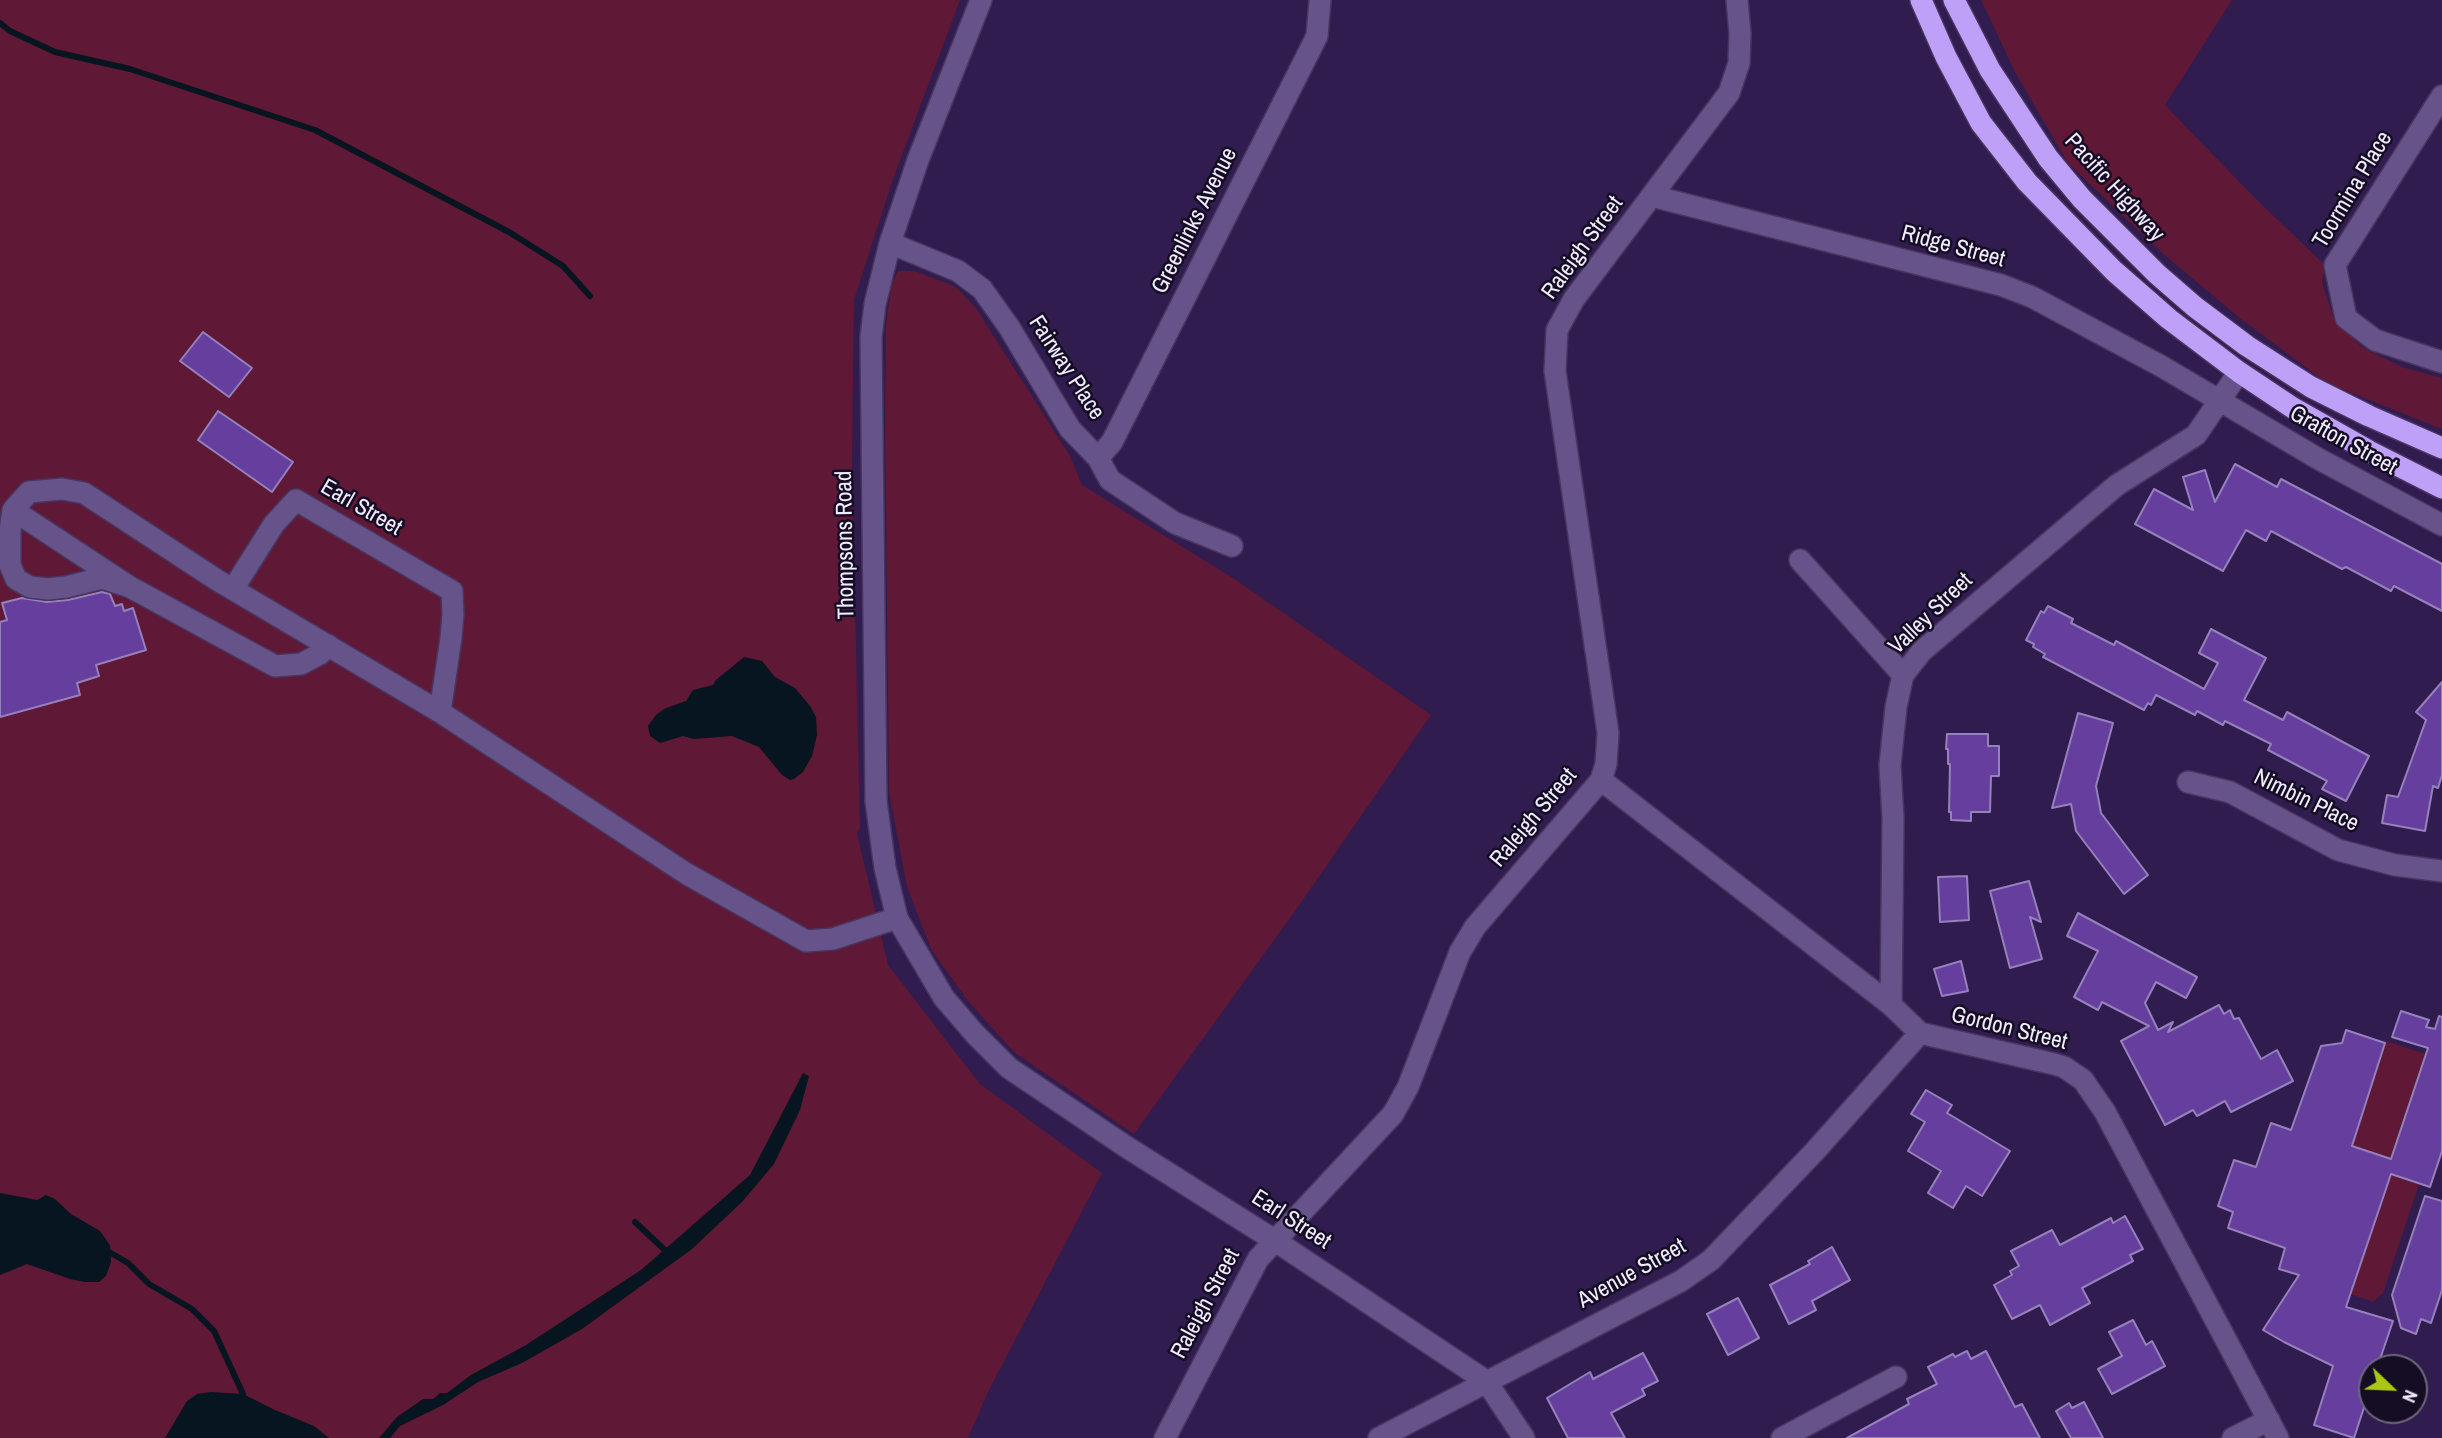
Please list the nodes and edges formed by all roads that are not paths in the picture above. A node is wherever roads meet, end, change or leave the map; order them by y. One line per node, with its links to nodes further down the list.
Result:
1 (981, 0): 8 (street, Thompsons Road)
2 (1320, 0): 14 (street, Greenlinks Avenue)
3 (1737, 0): 7 (street, Raleigh Street)
4 (1921, 0): 11 (highway)
5 (1954, 0): 10 (highway, Pacific Highway)
6 (2442, 96): 9 (street, Toormina Place)
7 (1652, 196): 12 (street, Ridge Street); 25 (street, Raleigh Street)
8 (890, 243): 14 (street, Fairway Place); 28 (street, Thompsons Road)
9 (2442, 362)
10 (2283, 370): 13 (highway, Grafton Street)
11 (2239, 372): 12 (street, Valley Street); 15 (highway, Grafton Street)
12 (2220, 401): 17 (street, Grafton Street); 23 (street, Valley Street)
13 (2442, 448)
14 (1098, 458): 18 (street, Fairway Place)
15 (2442, 488)
16 (13, 510): 20 (street); 20 (street); 21 (street)
17 (2442, 525)
18 (1232, 546)
19 (1800, 560): 23 (street)
20 (130, 587): 22 (street)
21 (233, 589): 22 (street); 24 (street, Earl Street)
22 (328, 645): 24 (street)
23 (1903, 675): 29 (street, Valley Street)
24 (440, 712): 28 (street)
25 (1601, 780): 29 (street, Gordon Street); 32 (street, Raleigh Street)
26 (2188, 782): 27 (street, Nimbin Place)
27 (2442, 871)
28 (897, 918): 31 (street, Thompsons Road)
29 (1891, 1005): 30 (street, Gordon Street)
30 (1920, 1034): 34 (street, Avenue Street); 35 (street, Gordon Street)
31 (1009, 1068): 32 (street, Earl Street)
32 (1274, 1240): 34 (street, Earl Street); 36 (street, Raleigh Street)
33 (1896, 1377): 39 (street)
34 (1486, 1381): 37 (street, Avenue Street); 38 (street, Earl Street)
35 (2274, 1429): 40 (street)
36 (1165, 1438)
37 (1379, 1438)
38 (1524, 1438)
39 (1782, 1438)
40 (2233, 1438)

